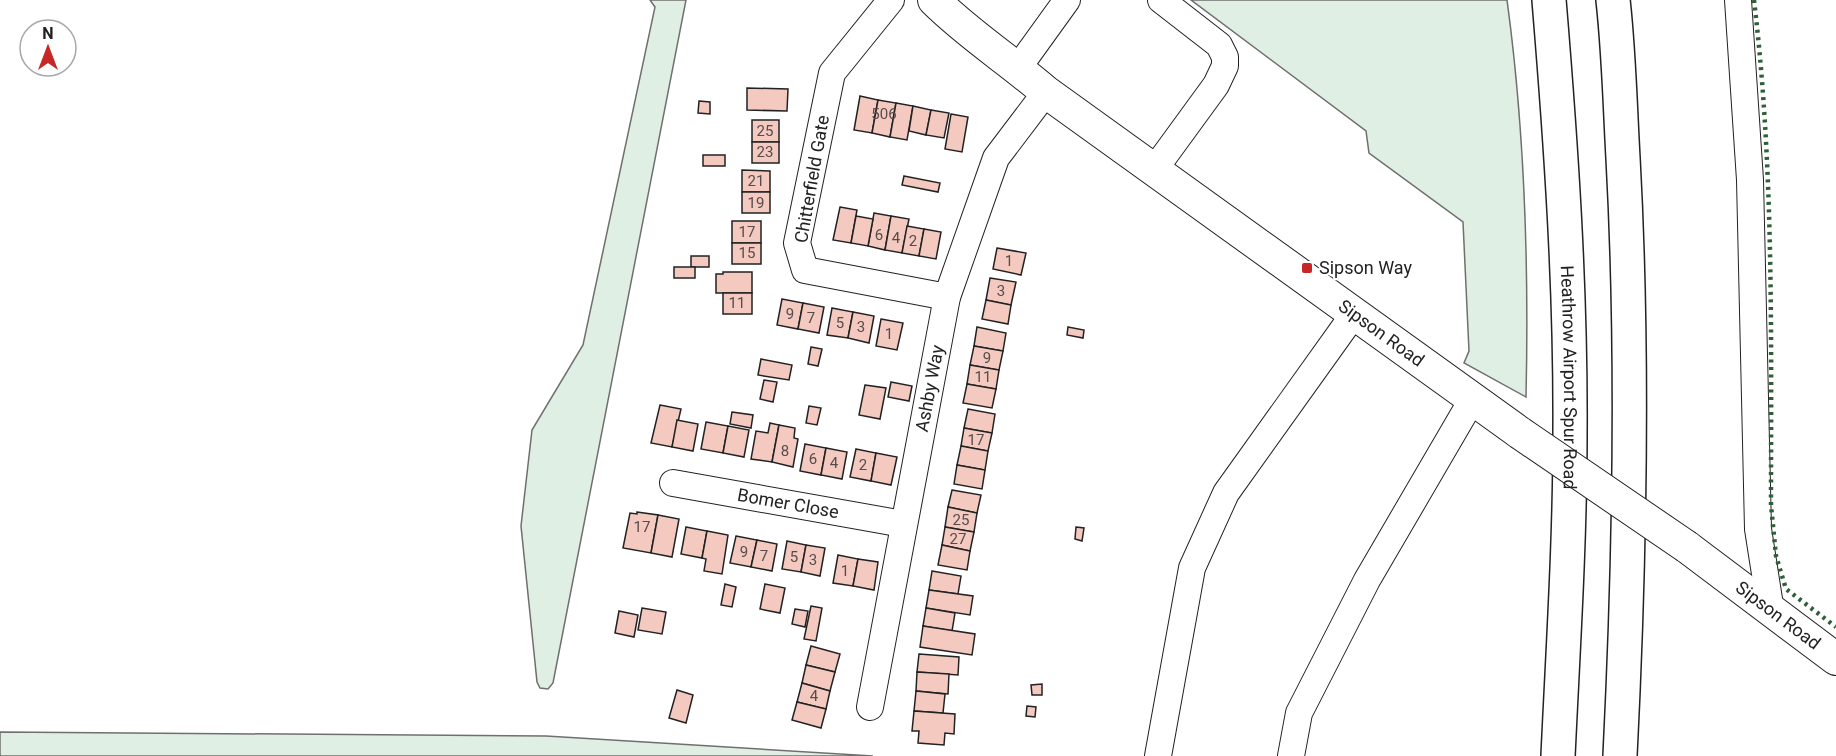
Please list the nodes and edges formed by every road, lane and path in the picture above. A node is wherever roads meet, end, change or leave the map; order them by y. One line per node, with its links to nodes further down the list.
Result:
1 (891, 0): 11 (street, Chitterfield Gate)
2 (934, 0): 8 (main road, Sipson Road)
3 (1067, 0): 8 (street)
4 (1161, 0): 10 (street)
5 (1549, 0): 21 (highway, Heathrow Airport Spur Road)
6 (1613, 0): 22 (highway)
7 (1738, 0): 16 (street)
8 (1018, 68): 9 (main road, Sipson Road)
9 (1046, 92): 10 (main road, Sipson Road); 11 (street, Ashby Way)
10 (1154, 170): 12 (main road, Sipson Road)
11 (947, 297): 15 (street, Ashby Way)
12 (1354, 314): 13 (main road, Sipson Road); 19 (street)
13 (1472, 400): 16 (main road, Sipson Road, bridge); 20 (street)
14 (673, 483): 15 (street, Bomer Close)
15 (903, 524): 18 (street, Ashby Way)
16 (1771, 612): 17 (main road, Sipson Road)
17 (1836, 659)
18 (870, 707)
19 (1158, 756)
20 (1291, 756)
21 (1558, 756)
22 (1620, 756)

